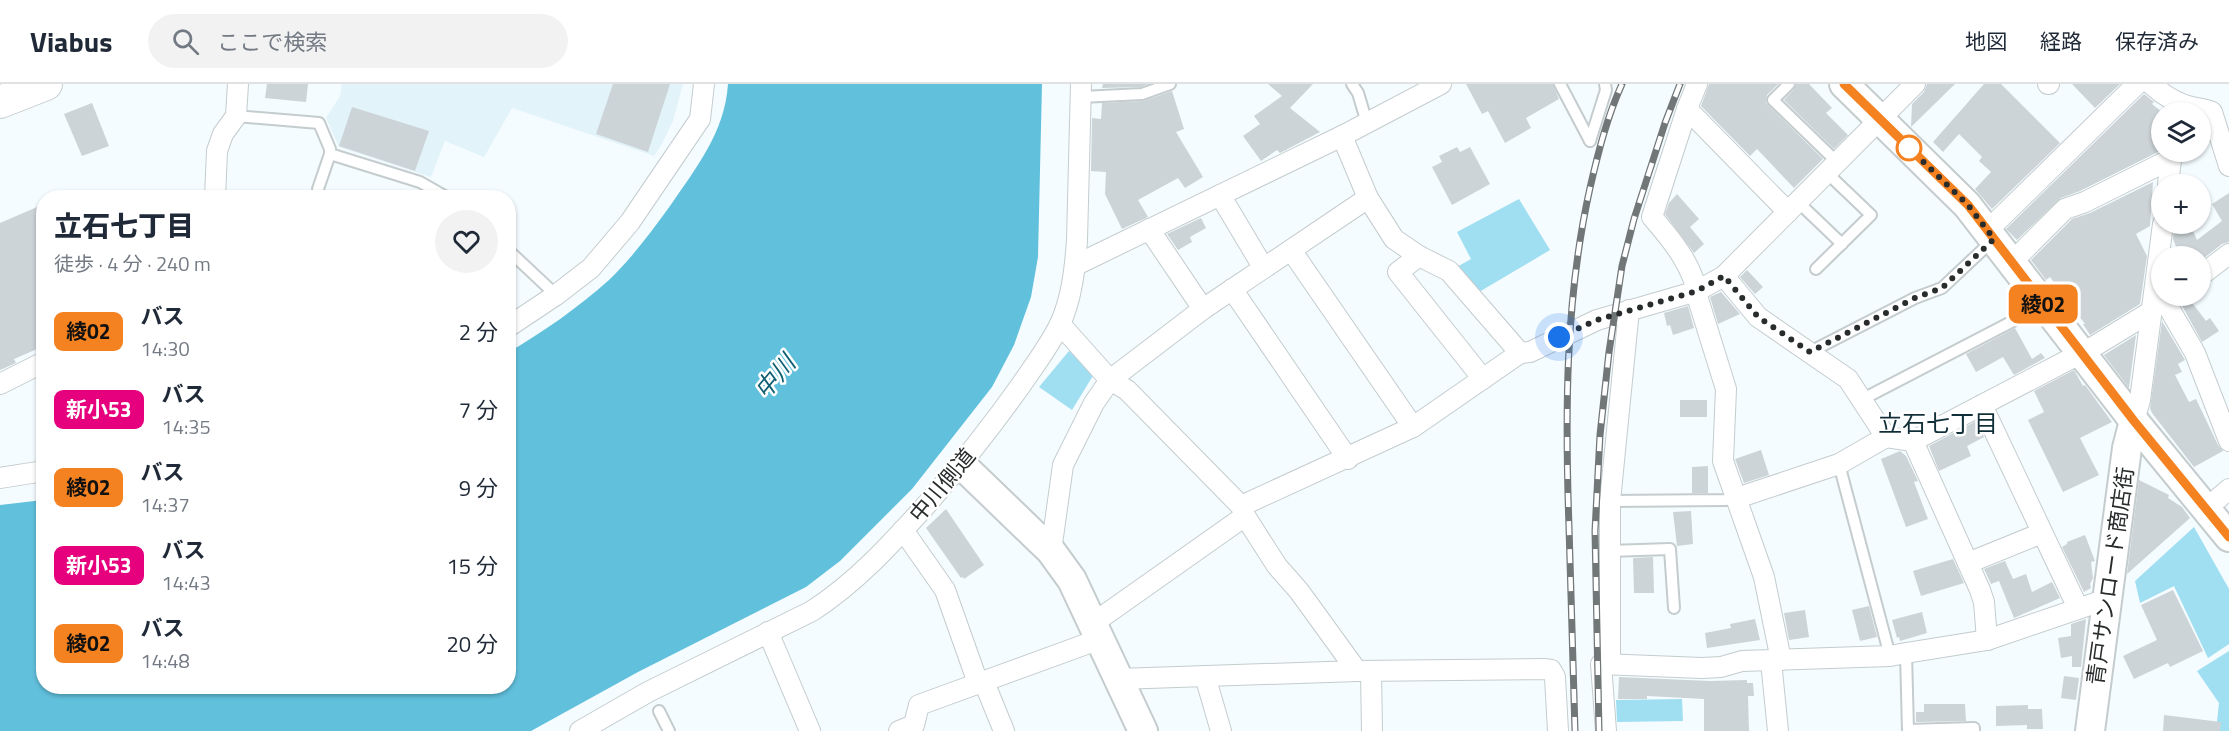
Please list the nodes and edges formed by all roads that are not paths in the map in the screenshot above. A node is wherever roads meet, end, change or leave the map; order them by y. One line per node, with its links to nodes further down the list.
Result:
1 (238, 84): 17 (street)
2 (704, 84): 46 (street)
3 (1170, 84): 14 (lane)
4 (1352, 84): 19 (lane)
5 (1441, 84): 19 (street)
6 (1560, 84): 7 (lane)
7 (1605, 84)
8 (1697, 84): 16 (street)
9 (1789, 84): 24 (lane)
10 (1844, 84): 18 (street)
11 (1915, 84): 18 (street)
12 (2137, 84): 32 (street)
13 (2151, 84): 15 (street)
14 (1081, 90): 39 (street, 中川側道)
15 (2179, 100): 23 (street)
16 (1687, 109): 30 (street); 45 (street)
17 (236, 116): 21 (lane); 26 (street)
18 (1879, 119): 24 (street); 32 (street)
19 (1367, 123): 20 (street)
20 (1342, 136): 28 (street); 29 (street)
21 (330, 154): 25 (lane); 27 (lane)
22 (2159, 162): 38 (street)
23 (2229, 166)
24 (1831, 167): 30 (street); 33 (lane)
25 (318, 189)
26 (215, 190)
27 (434, 190)
28 (1220, 195): 31 (street); 40 (street)
29 (1368, 198): 34 (street); 36 (street)
30 (1793, 206): 33 (lane); 43 (street)
31 (1149, 229): 39 (street); 51 (street)
32 (1991, 235): 38 (street); 55 (lane)
33 (1842, 244): 42 (lane)
34 (1291, 250): 40 (street); 65 (street)
35 (2229, 254): 41 (street)
36 (1419, 256): 56 (street); 59 (street)
37 (516, 258): 46 (lane)
38 (2012, 262): 47 (street)
39 (1076, 265): 54 (street, 中川側道)
40 (1263, 267): 44 (street)
41 (2211, 268)
42 (1816, 269)
43 (1724, 276): 45 (street); 55 (street)
44 (1232, 289): 51 (street); 69 (street)
45 (1697, 291): 52 (street); 75 (street)
46 (556, 295): 53 (street)
47 (2044, 305): 57 (street); 62 (lane)
48 (2156, 306): 57 (street)
49 (2161, 306): 64 (street)
50 (2165, 306): 68 (street)
51 (1203, 309): 60 (street)
52 (1629, 310): 56 (street); 76 (street)
53 (516, 322)
54 (1060, 324): 60 (street); 71 (street, 中川側道)
55 (1810, 352): 62 (street)
56 (1520, 353): 59 (street)
57 (2081, 353): 63 (street); 64 (street)
58 (36, 366): 61 (street)
59 (1483, 379): 65 (street)
60 (1110, 380): 78 (street); 82 (street)
61 (0, 384)
62 (1862, 400): 66 (street)
63 (1982, 405): 67 (street); 80 (street)
64 (2134, 421): 77 (street); 85 (street, 青戸サンロード商店街)
65 (1413, 427): 69 (street)
66 (1886, 438): 67 (street); 70 (street)
67 (1913, 441): 84 (street)
68 (2229, 441)
69 (1348, 459): 78 (street)
70 (1839, 464): 75 (street); 91 (lane)
71 (964, 467): 79 (street, 中川側道); 82 (street)
72 (36, 472): 73 (street)
73 (0, 478)
74 (2229, 489): 77 (street)
75 (1737, 498): 76 (lane); 92 (street)
76 (1611, 501): 83 (street)
77 (2207, 508): 81 (street)
78 (1243, 511): 88 (street); 94 (street)
79 (903, 530): 89 (street, 中川側道); 97 (street)
80 (2042, 533): 84 (street); 87 (street)
81 (2229, 537)
82 (1051, 551): 88 (street)
83 (1609, 551): 86 (lane); 93 (street)
84 (1968, 562): 90 (street)
85 (2107, 599): 87 (street); 112 (street, 青戸サンロード商店街)
86 (1674, 608)
87 (2078, 608): 90 (street)
88 (1096, 631): 96 (street); 97 (street)
89 (768, 632): 100 (street, 中川側道); 102 (street)
90 (1987, 640): 91 (street)
91 (1898, 655): 92 (street); 99 (lane)
92 (1776, 660): 93 (street); 110 (street)
93 (1605, 663): 109 (street)
94 (1364, 672): 95 (street); 107 (street); 108 (street)
95 (1205, 676): 96 (street); 106 (street)
96 (1118, 679): 105 (street)
97 (981, 682): 103 (street); 104 (street)
98 (658, 711): 101 (lane)
99 (1908, 730): 111 (lane)
100 (580, 731)
101 (669, 731)
102 (810, 731)
103 (899, 731)
104 (1004, 731)
105 (1143, 731)
106 (1221, 731)
107 (1372, 731)
108 (1558, 731)
109 (1606, 731)
110 (1778, 731)
111 (1974, 731)
112 (2090, 731)

